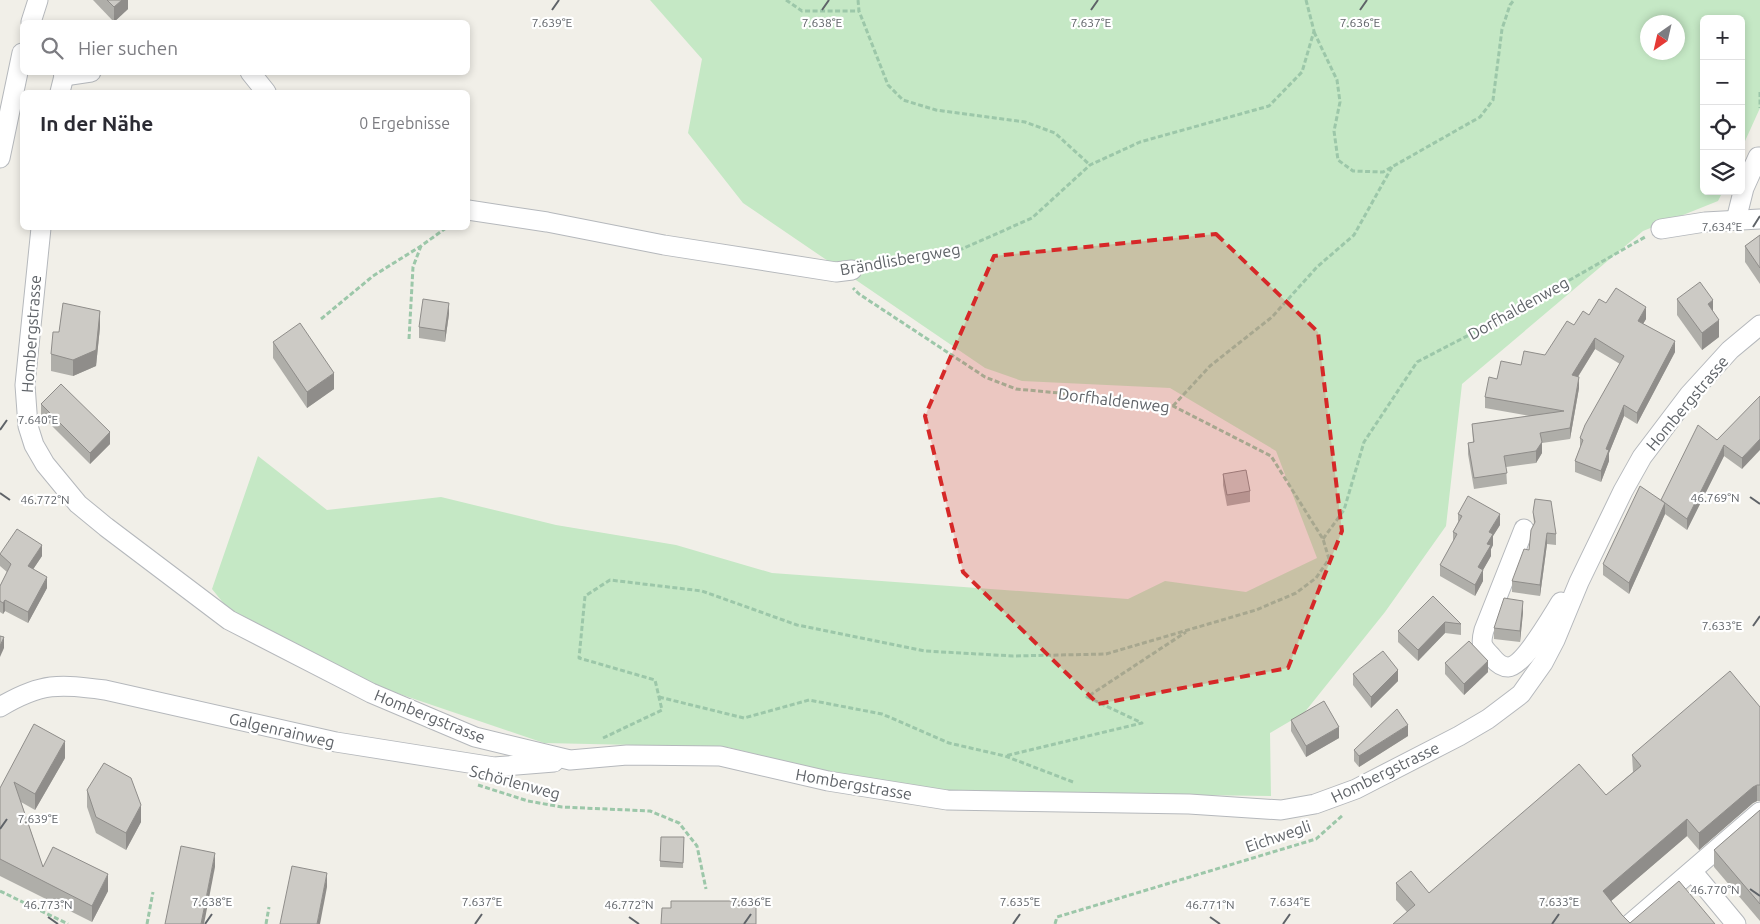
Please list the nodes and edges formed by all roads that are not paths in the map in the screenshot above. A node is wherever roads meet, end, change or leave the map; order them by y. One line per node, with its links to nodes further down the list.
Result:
1 (38, 0): 2 (street)
2 (32, 20)
3 (20, 63): 9 (street)
4 (80, 75): 6 (street)
5 (252, 75): 7 (street)
6 (62, 80)
7 (264, 90)
8 (1760, 157): 12 (street)
9 (0, 158)
10 (470, 210): 15 (street, Brändlisbergweg)
11 (1760, 219): 12 (street)
12 (1736, 220): 13 (street)
13 (1661, 228)
14 (40, 230): 20 (street, Hombergstrasse)
15 (844, 271)
16 (1760, 325): 18 (street, Hombergstrasse)
17 (1524, 529): 18 (street)
18 (1579, 582): 20 (street, Hombergstrasse)
19 (0, 707): 20 (street, Galgenrainweg)
20 (570, 760)
21 (1760, 812): 22 (street)
22 (1692, 870): 23 (street); 24 (street)
23 (1630, 924)
24 (1736, 924)

